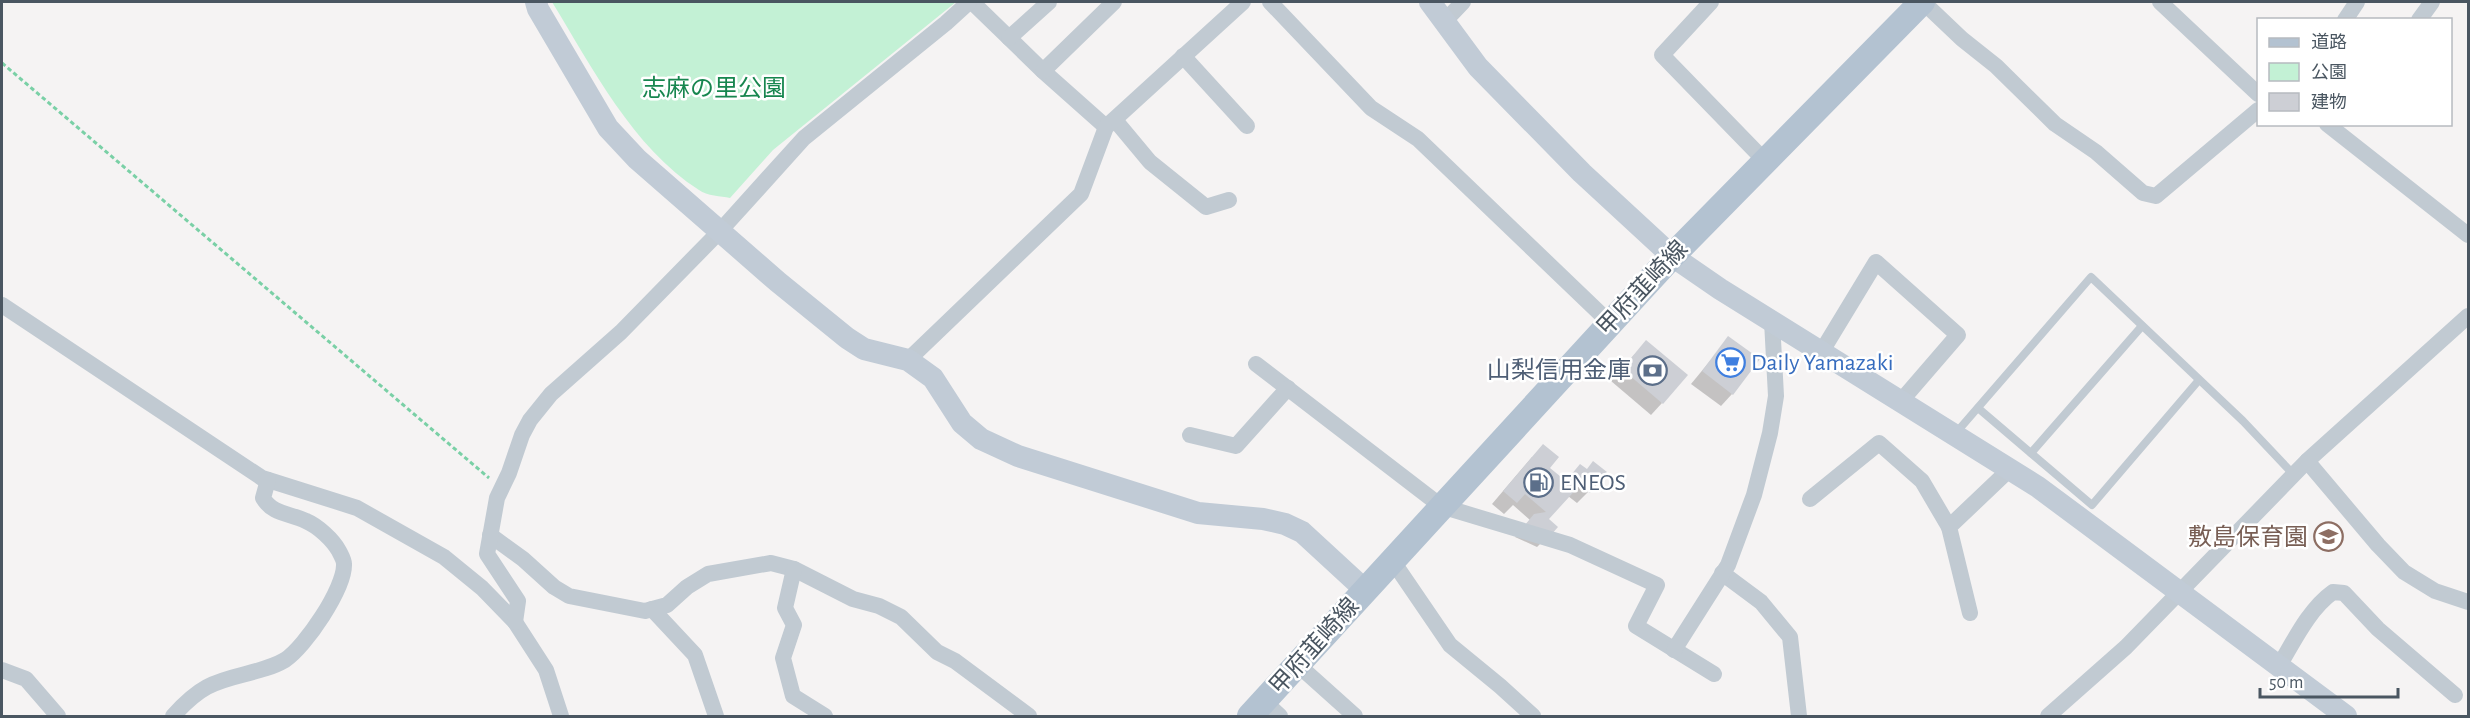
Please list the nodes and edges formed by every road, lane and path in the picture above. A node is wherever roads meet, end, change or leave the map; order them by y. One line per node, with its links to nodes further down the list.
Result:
1 (536, 2): 28 (street)
2 (970, 2): 17 (street); 28 (street)
3 (1049, 2): 17 (street)
4 (1114, 2): 20 (street)
5 (1243, 2): 18 (street)
6 (1270, 2): 34 (street)
7 (1430, 2): 16 (street)
8 (1463, 2): 16 (street)
9 (1711, 2): 26 (street)
10 (1923, 2): 22 (street); 26 (main road, 甲府韮崎線)
11 (2160, 2): 21 (street)
12 (2357, 2): 14 (street)
13 (2432, 2): 15 (street)
14 (2345, 18)
15 (2420, 18)
16 (1444, 22): 30 (street)
17 (1009, 38): 20 (street)
18 (1183, 56): 23 (street); 24 (street)
19 (2, 63): 50 (path)
20 (1043, 71): 23 (street)
21 (2257, 92)
22 (2257, 112)
23 (1110, 123): 27 (street); 37 (street)
24 (1247, 126)
25 (2337, 128): 29 (street)
26 (1765, 161): 30 (main road, 甲府韮崎線)
27 (1229, 200)
28 (720, 231): 37 (street); 50 (street)
29 (2469, 235)
30 (1672, 256): 33 (street); 34 (main road, 甲府韮崎線)
31 (2, 305): 49 (street)
32 (2469, 316): 46 (street)
33 (1772, 321): 36 (street); 57 (street)
34 (1610, 323): 52 (main road, 甲府韮崎線)
35 (2142, 326): 39 (lane); 42 (lane); 45 (lane)
36 (1822, 351): 41 (street); 41 (street)
37 (908, 360): 58 (street)
38 (1256, 364): 40 (street)
39 (2199, 380): 45 (lane); 48 (lane)
40 (1288, 388): 44 (street); 52 (street)
41 (1901, 400): 43 (street)
42 (1978, 408): 43 (lane); 45 (lane)
43 (1955, 434): 47 (street)
44 (1190, 435)
45 (2031, 453)
46 (2307, 461): 48 (street); 60 (street)
47 (2010, 469): 53 (street); 59 (street)
48 (2294, 475): 59 (street)
49 (268, 480): 63 (street); 72 (street)
50 (501, 489): 54 (street)
51 (1810, 499): 53 (street)
52 (1441, 506): 55 (main road, 甲府韮崎線); 64 (street)
53 (1949, 527): 62 (street)
54 (490, 535): 61 (street); 63 (street)
55 (1392, 560): 58 (main road, 甲府韮崎線); 78 (street)
56 (794, 569): 61 (street); 75 (street); 76 (street)
57 (1722, 573): 64 (street); 79 (street)
58 (1365, 590): 65 (main road, 甲府韮崎線)
59 (2179, 591): 66 (street); 80 (street)
60 (2469, 602)
61 (652, 609): 74 (street)
62 (1970, 613)
63 (515, 622): 73 (street)
64 (1674, 650): 68 (street)
65 (1297, 664): 70 (main road, 甲府韮崎線); 77 (street)
66 (2279, 666): 69 (street); 81 (street)
67 (2, 670): 71 (street)
68 (1714, 674)
69 (2455, 695)
70 (1264, 711)
71 (58, 717)
72 (172, 717)
73 (561, 717)
74 (716, 717)
75 (825, 717)
76 (1029, 717)
77 (1355, 717)
78 (1533, 717)
79 (1799, 717)
80 (2048, 717)
81 (2346, 717)

